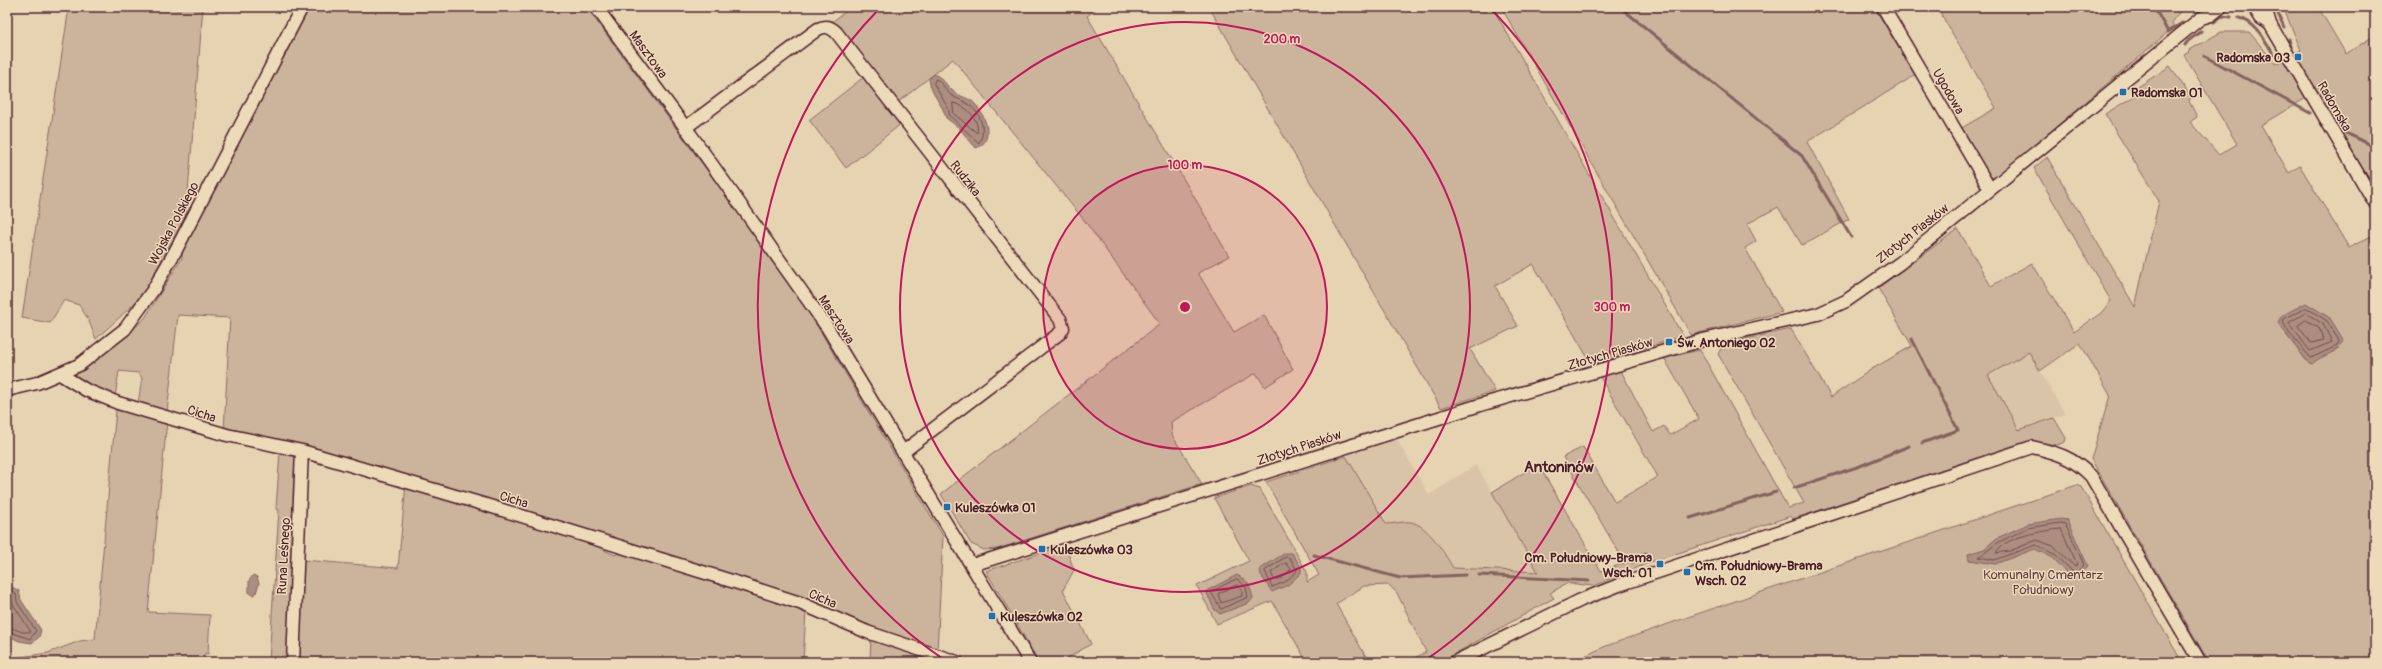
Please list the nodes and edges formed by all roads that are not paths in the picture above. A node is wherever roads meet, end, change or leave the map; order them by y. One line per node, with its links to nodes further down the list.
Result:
1 (302, 7): 13 (street, Wojska Polskiego)
2 (596, 7): 10 (street, Masztowa)
3 (1883, 7): 11 (street, Ugodowa)
4 (2208, 7): 8 (street, Złotych Piasków)
5 (2221, 7): 8 (street, Złotych Piasków)
6 (2254, 7): 9 (street, Radomska)
7 (2265, 7): 9 (street, Radomska)
8 (2201, 18): 11 (street, Złotych Piasków)
9 (2270, 24): 12 (street, Radomska)
10 (685, 128): 16 (street, Masztowa); 16 (street, Rudzika)
11 (1990, 189): 17 (street, Złotych Piasków)
12 (2375, 203)
13 (60, 374): 14 (street, Wojska Polskiego); 15 (street, Cicha)
14 (7, 390)
15 (302, 451): 18 (street, Runa Leśnego); 19 (street, Cicha)
16 (903, 452): 17 (street, Masztowa)
17 (972, 566): 20 (street, Masztowa)
18 (293, 662)
19 (957, 662)
20 (1030, 662)
21 (1455, 662): 22 (street)
22 (2200, 662)

